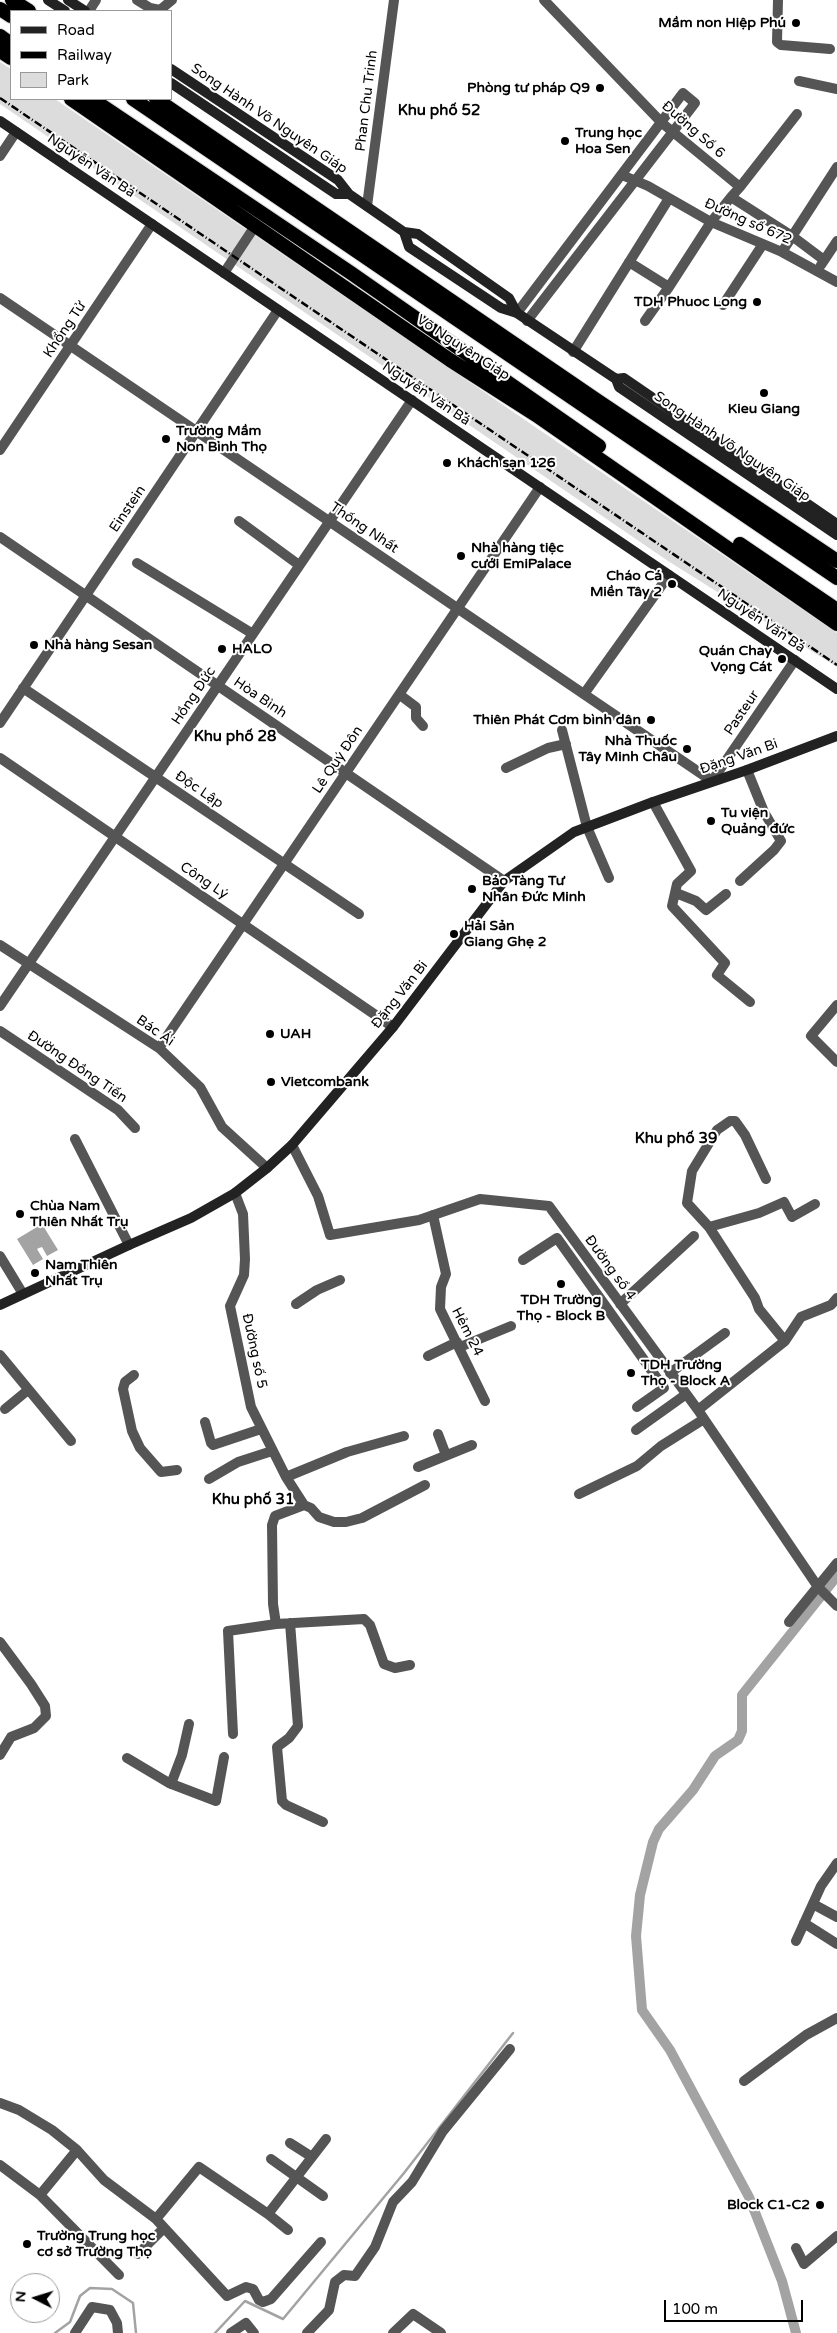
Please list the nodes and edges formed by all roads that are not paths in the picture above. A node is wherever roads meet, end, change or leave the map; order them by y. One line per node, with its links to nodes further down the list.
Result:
1 (12, 0): 10 (highway)
2 (48, 0): 11 (main road)
3 (68, 0): 12 (main road)
4 (96, 0): 13 (street)
5 (137, 0): 6 (street)
6 (172, 0)
7 (394, 0): 37 (street, Phan Chu Trinh)
8 (544, 0): 25 (street, Đường Số 6)
9 (778, 0): 14 (street)
10 (27, 10)
11 (63, 10)
12 (85, 10)
13 (88, 10)
14 (830, 49)
15 (172, 70): 34 (main road, Song Hành Võ Nguyên Giáp)
16 (799, 80): 18 (street)
17 (172, 84): 34 (main road, Song Hành Võ Nguyên Giáp)
18 (837, 89)
19 (72, 100): 40 (highway, Võ Nguyên Giáp)
20 (93, 100): 61 (highway, Võ Nguyên Giáp)
21 (135, 100): 78 (highway, Võ Nguyên Giáp)
22 (157, 100): 74 (highway)
23 (797, 114): 33 (street)
24 (0, 122): 26 (main road, Nguyễn Văn Bá)
25 (662, 123): 27 (street, Đường Số 6); 27 (street); 30 (street)
26 (16, 132): 28 (street); 39 (main road, Nguyễn Văn Bá)
27 (672, 132): 32 (street); 33 (street, Đường Số 6)
28 (0, 156)
29 (837, 167): 31 (street)
30 (622, 175): 32 (street, Đường số 672); 55 (street)
31 (834, 179): 42 (street)
32 (635, 181): 36 (street, Đường số 672); 56 (street)
33 (740, 187): 35 (street)
34 (349, 194): 37 (main road, Song Hành Võ Nguyên Giáp)
35 (731, 197): 38 (street); 42 (street)
36 (668, 200): 38 (street, Đường số 672); 47 (street)
37 (367, 206): 41 (main road, Song Hành Võ Nguyên Giáp)
38 (711, 222): 44 (street, Đường số 672); 51 (street)
39 (152, 224): 49 (main road, Nguyễn Văn Bá); 58 (street, Khổng Tử)
40 (255, 226): 49 (street); 60 (highway, Võ Nguyên Giáp)
41 (404, 232): 55 (main road, Song Hành Võ Nguyên Giáp); 55 (main road, Song Hành Võ Nguyên Giáp)
42 (792, 236): 45 (street); 46 (street)
43 (837, 241): 46 (street)
44 (763, 244): 45 (street, Đường số 672); 53 (street)
45 (782, 252): 48 (street, Đường số 672)
46 (824, 260): 48 (street)
47 (630, 262): 51 (street); 59 (street)
48 (818, 270): 50 (street, Đường số 672)
49 (224, 273): 54 (main road, Nguyễn Văn Bá)
50 (837, 282)
51 (669, 287): 57 (street)
52 (0, 298): 58 (street, Thống Nhất)
53 (723, 305)
54 (278, 310): 64 (main road, Nguyễn Văn Bá); 66 (street, Einstein)
55 (517, 313): 56 (main road, Song Hành Võ Nguyên Giáp)
56 (527, 321): 59 (main road, Song Hành Võ Nguyên Giáp)
57 (645, 321)
58 (70, 345): 66 (street, Thống Nhất); 67 (street, Khổng Tử)
59 (573, 352): 62 (main road, Song Hành Võ Nguyên Giáp)
60 (450, 360): 61 (highway); 65 (highway, Võ Nguyên Giáp)
61 (477, 362): 63 (highway, Võ Nguyên Giáp)
62 (616, 379): 71 (main road, Song Hành Võ Nguyên Giáp); 72 (main road, Song Hành Võ Nguyên Giáp)
63 (526, 396): 65 (highway); 81 (highway, Võ Nguyên Giáp)
64 (412, 400): 68 (main road, Nguyễn Văn Bá); 69 (street, Hồng Đức)
65 (536, 415): 82 (highway, Võ Nguyên Giáp)
66 (196, 431): 69 (street, Thống Nhất); 79 (street, Einstein)
67 (0, 450)
68 (540, 487): 77 (main road, Nguyễn Văn Bá); 80 (street, Lê Quý Đôn)
69 (330, 521): 76 (street, Hồng Đức); 80 (street, Thống Nhất)
70 (239, 522): 76 (street)
71 (837, 524)
72 (837, 535)
73 (0, 537): 79 (street, Hòa Bình)
74 (837, 561)
75 (137, 562): 83 (street)
76 (299, 566): 83 (street, Hồng Đức)
77 (669, 575): 84 (main road, Nguyễn Văn Bá); 89 (street)
78 (837, 578)
79 (86, 596): 85 (street, Hòa Bình); 86 (street, Einstein)
80 (458, 609): 88 (street, Lê Quý Đôn); 89 (street, Thống Nhất)
81 (837, 610)
82 (837, 624)
83 (253, 634): 85 (street, Hồng Đức)
84 (795, 660): 87 (main road, Nguyễn Văn Bá); 100 (street, Pasteur)
85 (218, 686): 98 (street, Hòa Bình); 99 (street, Hồng Đức)
86 (24, 688): 90 (street, Einstein); 99 (street, Độc Lập)
87 (837, 688)
88 (400, 694): 91 (street); 98 (street, Lê Quý Đôn)
89 (584, 694): 100 (street, Thống Nhất)
90 (0, 723)
91 (423, 726)
92 (562, 730): 94 (street)
93 (837, 736): 97 (main road, Đặng Văn Bi)
94 (566, 744): 96 (street); 102 (street)
95 (0, 758): 103 (street, Công Lý)
96 (506, 768)
97 (747, 770): 100 (main road, Đặng Văn Bi); 106 (street)
98 (346, 773): 104 (street, Lê Quý Đôn); 107 (street, Hòa Bình)
99 (156, 777): 103 (street, Hồng Đức); 104 (street, Độc Lập)
100 (712, 781): 101 (main road, Đặng Văn Bi)
101 (653, 802): 102 (main road, Đặng Văn Bi); 108 (street)
102 (587, 827): 105 (street); 107 (main road, Đặng Văn Bi)
103 (115, 837): 111 (street, Công Lý); 113 (street, Hồng Đức)
104 (284, 864): 110 (street, Độc Lập); 111 (street, Lê Quý Đôn)
105 (609, 878)
106 (740, 881)
107 (504, 882): 117 (main road, Đặng Văn Bi)
108 (676, 893): 109 (street); 114 (street)
109 (726, 894)
110 (359, 914)
111 (244, 924): 117 (street, Công Lý); 119 (street, Lê Quý Đôn)
112 (0, 945): 113 (street, Bác Ái)
113 (28, 964): 116 (street, Hồng Đức); 119 (street, Bác Ái)
114 (750, 1002)
115 (837, 1004): 120 (street)
116 (0, 1006)
117 (393, 1027): 123 (main road, Đặng Văn Bi)
118 (0, 1032): 121 (street, Đường Đồng Tiến)
119 (160, 1048): 124 (street, Bác Ái)
120 (837, 1062)
121 (135, 1128)
122 (75, 1139): 131 (street)
123 (292, 1145): 124 (main road, Đặng Văn Bi); 128 (street, Đường số 4)
124 (266, 1168): 126 (main road, Đặng Văn Bi)
125 (766, 1179): 129 (street)
126 (235, 1193): 131 (main road, Đặng Văn Bi); 157 (street, Đường số 5)
127 (815, 1204): 129 (street)
128 (433, 1215): 132 (street, Đường số 4); 145 (street, Hẻm 24)
129 (710, 1228): 144 (street)
130 (694, 1236): 140 (street)
131 (129, 1245): 137 (main road, Đặng Văn Bi)
132 (584, 1255): 135 (street); 140 (street, Đường số 4)
133 (0, 1256): 137 (street)
134 (524, 1260): 135 (street)
135 (576, 1264): 153 (street)
136 (340, 1280): 139 (street)
137 (23, 1294): 141 (main road, Đặng Văn Bi)
138 (837, 1298): 144 (street)
139 (296, 1304)
140 (620, 1304): 148 (street, Đường số 4)
141 (0, 1305)
142 (511, 1326): 145 (street)
143 (725, 1333): 148 (street)
144 (784, 1341): 155 (street)
145 (459, 1344): 147 (street); 152 (street, Hẻm 24)
146 (0, 1355): 150 (street)
147 (428, 1356)
148 (670, 1373): 151 (street, Đường số 4)
149 (134, 1375): 166 (street)
150 (28, 1390): 154 (street); 161 (street)
151 (685, 1395): 155 (street, Đường số 4); 158 (street)
152 (485, 1401)
153 (637, 1408)
154 (4, 1409)
155 (701, 1415): 170 (street); 173 (street, Đường số 4)
156 (205, 1422): 157 (street)
157 (261, 1429): 163 (street, Đường số 5)
158 (636, 1430)
159 (438, 1434): 164 (street)
160 (404, 1436): 167 (street)
161 (71, 1441)
162 (472, 1446): 164 (street)
163 (272, 1451): 167 (street, Đường số 5); 168 (street)
164 (446, 1455): 165 (street)
165 (418, 1467)
166 (177, 1470)
167 (286, 1477): 171 (street, Đường số 5)
168 (209, 1479)
169 (426, 1485): 171 (street)
170 (579, 1494)
171 (304, 1505): 177 (street)
172 (837, 1563): 173 (street)
173 (818, 1587): 174 (street, Đường số 4); 175 (street)
174 (834, 1603)
175 (789, 1622)
176 (290, 1623): 177 (street); 179 (street); 186 (street)
177 (276, 1624): 181 (street)
178 (0, 1642): 182 (street)
179 (410, 1665)
180 (189, 1724): 185 (street)
181 (233, 1734)
182 (0, 1755)
183 (224, 1757): 185 (street)
184 (127, 1758): 185 (street)
185 (171, 1784)
186 (322, 1822)
187 (837, 1863): 188 (street)
188 (813, 1904): 189 (street); 190 (street)
189 (837, 1917)
190 (804, 1922): 191 (street); 192 (street)
191 (796, 1941)
192 (837, 1944)
193 (837, 2018): 195 (street)
194 (510, 2049): 219 (street)
195 (744, 2081)
196 (0, 2103): 199 (street)
197 (326, 2138): 200 (street)
198 (290, 2143): 200 (street)
199 (77, 2150): 204 (street); 207 (street)
200 (312, 2157): 203 (street)
201 (270, 2159): 203 (street)
202 (0, 2165): 204 (street)
203 (295, 2178): 205 (street); 206 (street)
204 (40, 2195): 214 (street)
205 (323, 2196)
206 (268, 2214): 207 (street); 209 (street)
207 (156, 2220): 208 (street)
208 (164, 2228): 211 (street); 213 (street)
209 (288, 2230)
210 (837, 2236): 212 (street)
211 (322, 2242)
212 (796, 2248)
213 (138, 2254)
214 (119, 2275)
215 (75, 2333): 216 (street)
216 (118, 2333)
217 (231, 2333): 218 (street)
218 (254, 2333)
219 (307, 2333)
220 (393, 2333): 221 (street)
221 (441, 2333)

